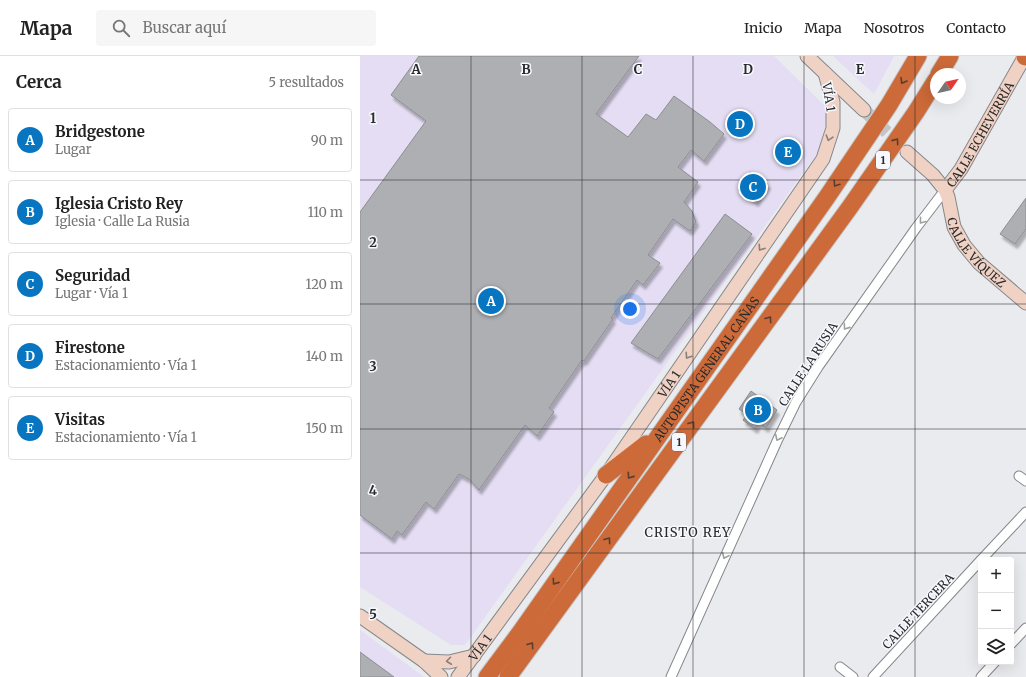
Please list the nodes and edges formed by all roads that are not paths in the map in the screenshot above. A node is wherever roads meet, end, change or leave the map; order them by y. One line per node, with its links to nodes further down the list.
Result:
1 (807, 56): 6 (street)
2 (918, 56): 12 (highway, AUTOPISTA GENERAL CAÑAS / 1, one-way to 12)
3 (950, 56): 5 (highway)
4 (1025, 56): 10 (street, CALLE ECHEVERRÍA)
5 (943, 68)
6 (825, 73): 8 (street); 13 (street, VÍA 1, one-way to 13)
7 (930, 90): 27 (highway, AUTOPISTA GENERAL CAÑAS / 1, one-way to 7)
8 (864, 110)
9 (907, 152): 10 (street)
10 (945, 190): 11 (street, CALLE VÍQUEZ); 28 (street, CALLE LA RUSIA, one-way to 28)
11 (1026, 303)
12 (661, 432): 13 (highway); 26 (highway, AUTOPISTA GENERAL CAÑAS / 1, one-way to 26)
13 (606, 475): 20 (street, VÍA 1)
14 (1026, 512): 15 (street, CALLE TERCERA)
15 (984, 557)
16 (978, 563): 30 (street, CALLE TERCERA)
17 (360, 616): 21 (street)
18 (1026, 628): 19 (street)
19 (1014, 641)
20 (474, 656): 21 (street, one-way to 21); 25 (street, VÍA 1)
21 (424, 661): 24 (street)
22 (992, 665): 31 (street)
23 (840, 667): 29 (street)
24 (441, 677)
25 (458, 677)
26 (487, 677)
27 (508, 677)
28 (671, 677)
29 (853, 677)
30 (873, 677)
31 (981, 677)

